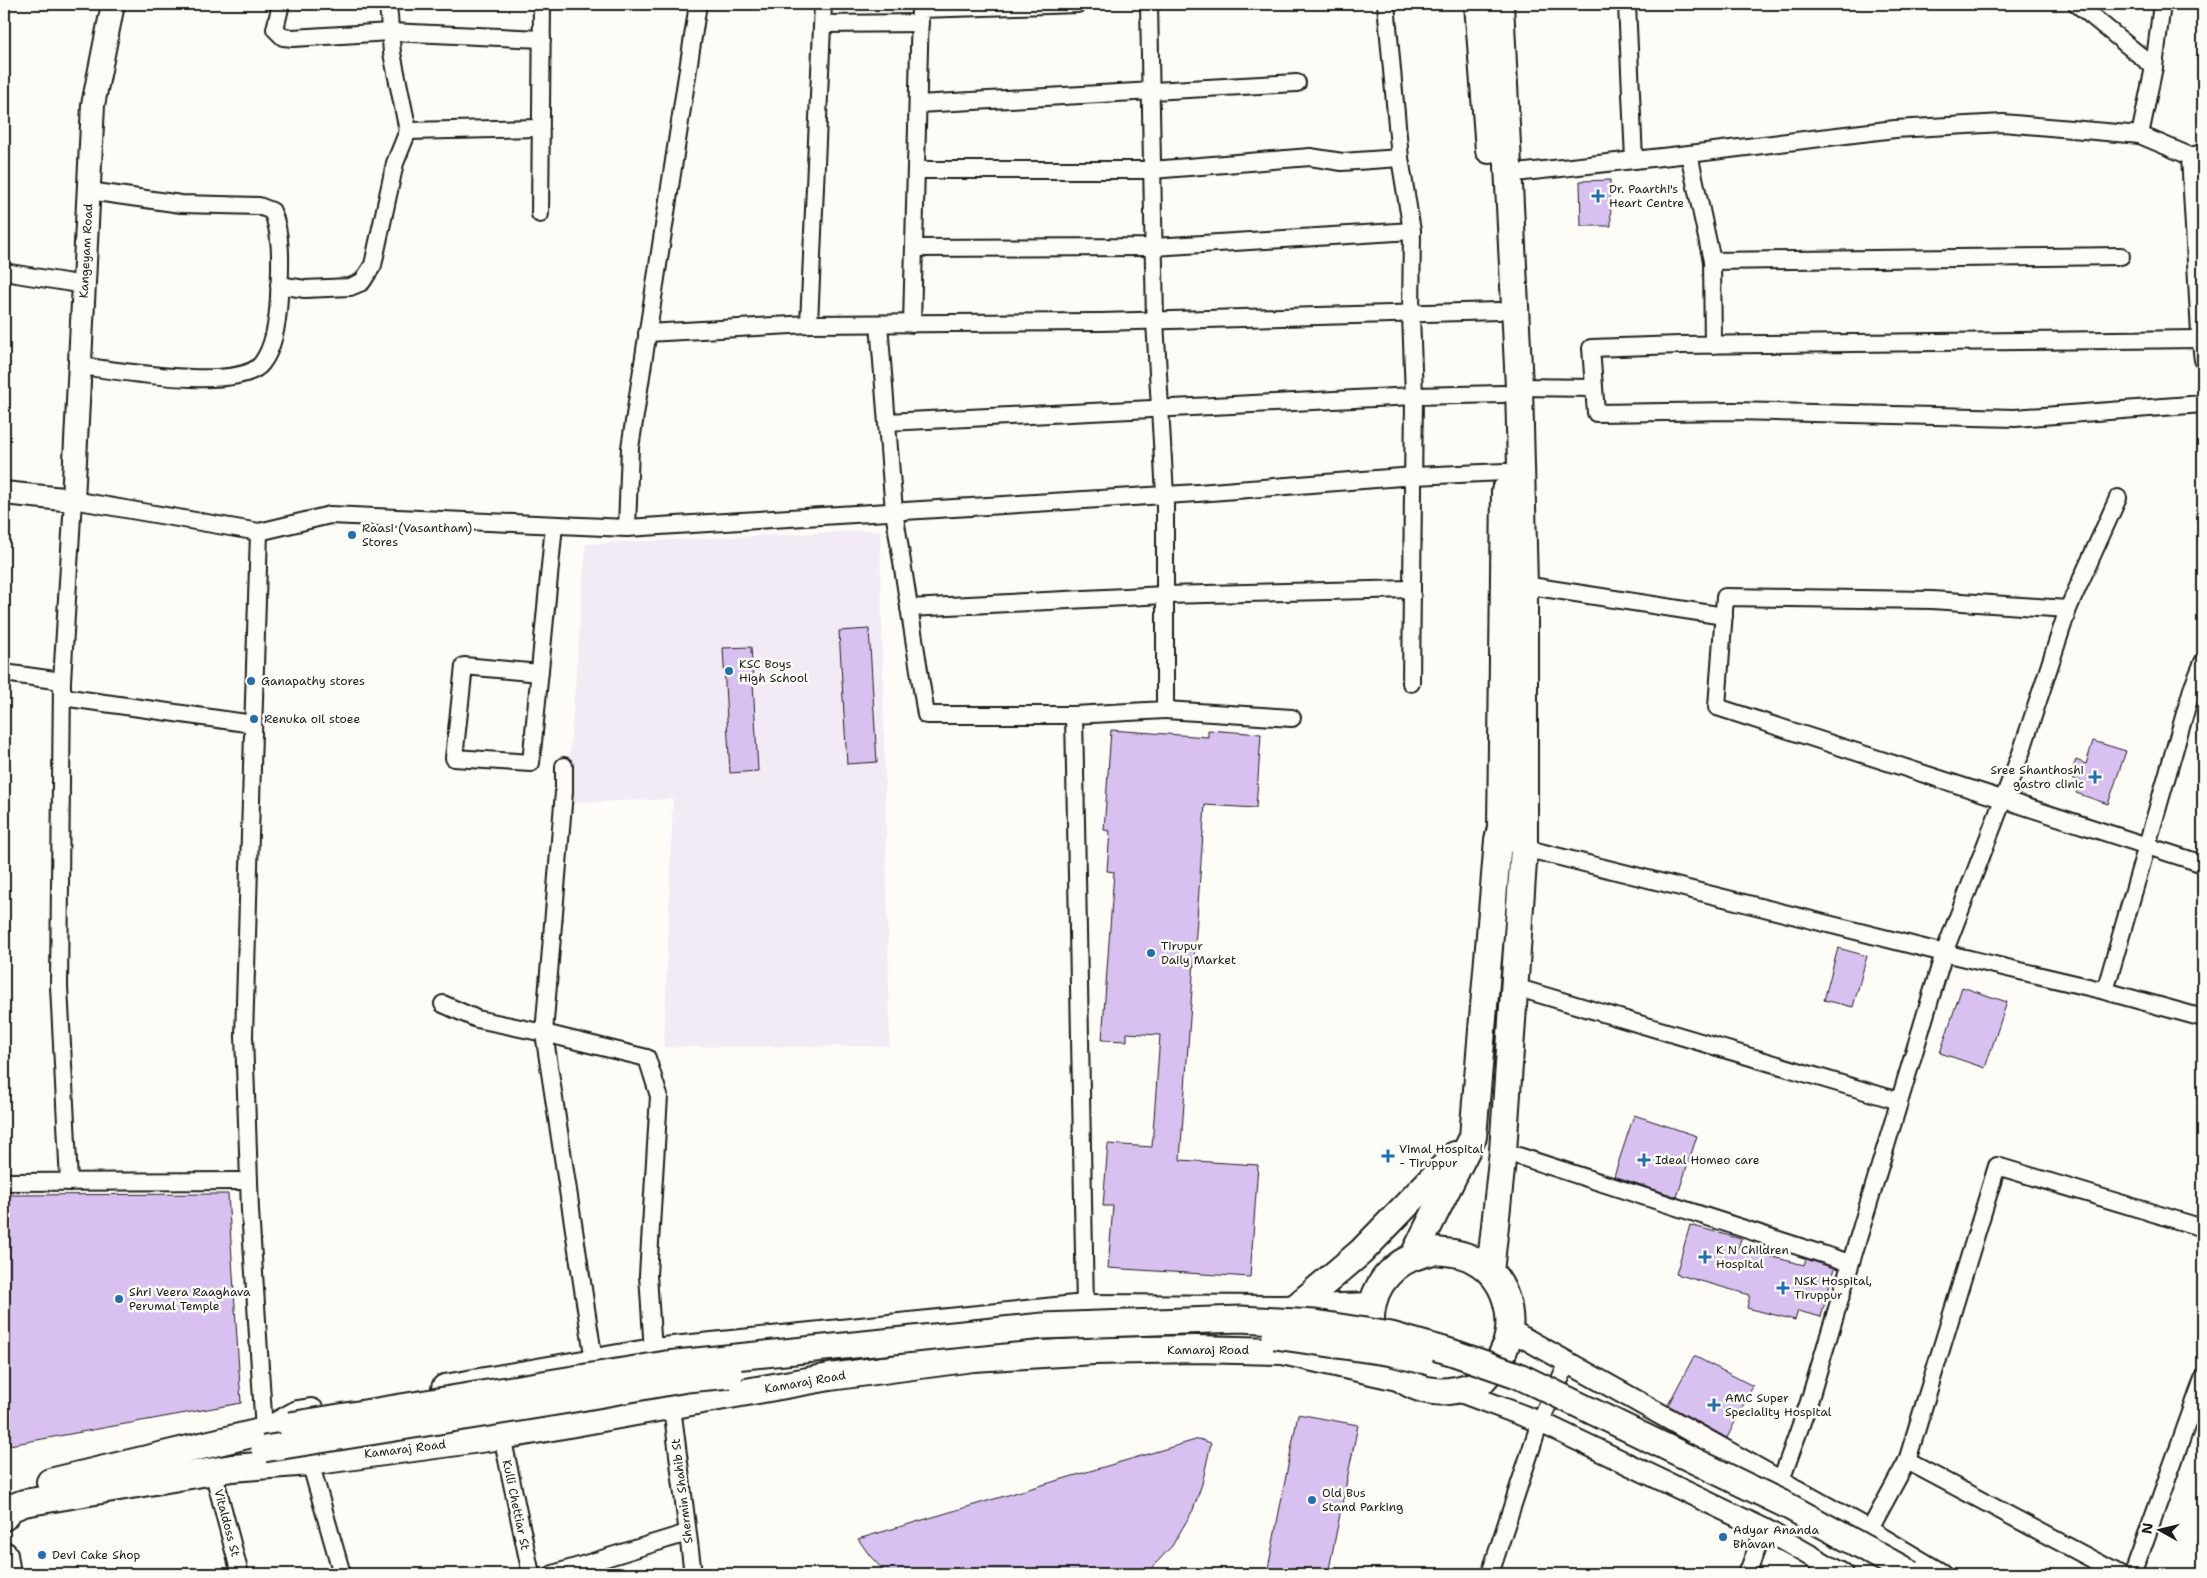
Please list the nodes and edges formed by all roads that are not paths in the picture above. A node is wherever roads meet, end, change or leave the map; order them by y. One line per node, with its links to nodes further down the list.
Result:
1 (113, 4): 33 (main road, Kangeyam Road)
2 (281, 4): 17 (street)
3 (388, 4): 17 (street)
4 (542, 4): 18 (street)
5 (698, 4): 49 (street)
6 (823, 4): 15 (street)
7 (1078, 4): 16 (street)
8 (1150, 4): 21 (street)
9 (1386, 4): 28 (street)
10 (1478, 4): 43 (highway)
11 (1500, 4): 32 (highway)
12 (1627, 4): 29 (street)
13 (2078, 4): 19 (street)
14 (2162, 4): 19 (street)
15 (823, 24): 16 (street); 46 (street)
16 (920, 24): 22 (street)
17 (390, 32): 18 (street); 24 (street)
18 (542, 39): 23 (street)
19 (2154, 67): 25 (street)
20 (1297, 83): 21 (street)
21 (1151, 92): 22 (street); 31 (street)
22 (918, 104): 30 (street)
23 (540, 128): 24 (street); 34 (street)
24 (408, 131): 42 (street)
25 (2140, 135): 26 (street); 27 (street)
26 (1689, 154): 29 (street); 39 (street)
27 (2197, 154): 50 (street)
28 (1400, 158): 31 (street); 35 (street)
29 (1634, 160): 32 (street)
30 (916, 170): 31 (street); 37 (street)
31 (1152, 170): 36 (street)
32 (1507, 174): 55 (highway)
33 (89, 191): 41 (main road, Kangeyam Road); 42 (street)
34 (540, 214)
35 (1412, 231): 36 (street); 44 (street)
36 (1154, 247): 37 (street); 45 (street)
37 (914, 248): 48 (street)
38 (2121, 256): 39 (street)
39 (1712, 261): 51 (street)
40 (4, 272): 41 (street)
41 (84, 285): 53 (main road, Kangeyam Road)
42 (280, 285): 53 (street)
43 (1499, 312): 44 (street); 55 (highway)
44 (1410, 315): 45 (street); 56 (street)
45 (1155, 321): 48 (street); 58 (street)
46 (809, 324): 47 (street); 49 (street)
47 (879, 324): 48 (street); 59 (street)
48 (912, 324)
49 (647, 333): 68 (street)
50 (2200, 339): 51 (street); 52 (street)
51 (1712, 345): 54 (street)
52 (2203, 360)
53 (80, 366): 65 (main road, Kangeyam Road)
54 (1594, 388): 55 (street); 57 (street)
55 (1511, 391): 56 (street); 60 (highway)
56 (1414, 396): 58 (street); 61 (street)
57 (2203, 404)
58 (1160, 409): 59 (street); 63 (street)
59 (887, 422): 66 (street)
60 (1513, 473): 61 (street); 70 (highway); 88 (highway)
61 (1414, 476): 63 (street); 71 (street)
62 (4, 493): 65 (main road)
63 (1165, 495): 66 (street); 72 (street)
64 (2118, 498): 74 (street)
65 (73, 500): 69 (street); 79 (street)
66 (894, 511): 68 (street); 73 (street)
67 (554, 525): 68 (street); 69 (street); 78 (street)
68 (627, 528)
69 (260, 532): 85 (street)
70 (1524, 585): 75 (street); 90 (highway)
71 (1412, 589): 72 (street); 80 (street)
72 (1165, 595): 73 (street); 82 (street)
73 (909, 608): 83 (street)
74 (2068, 609): 75 (street); 87 (street)
75 (1724, 616): 87 (street)
76 (2203, 662): 89 (street)
77 (4, 673): 79 (street)
78 (540, 673): 78 (street)
79 (62, 680): 81 (street)
80 (1411, 683)
81 (62, 697): 85 (street); 103 (street)
82 (1165, 710): 83 (street); 84 (street)
83 (1074, 715): 109 (street)
84 (1292, 718)
85 (253, 724): 101 (street)
86 (564, 766): 97 (street)
87 (2003, 799): 89 (street); 92 (street)
88 (1498, 840): 90 (street); 99 (highway)
89 (2147, 845): 91 (street); 94 (street)
90 (1524, 848): 92 (street); 93 (highway)
91 (2203, 864)
92 (1944, 953): 94 (street); 98 (street)
93 (1515, 987): 98 (street); 100 (highway)
94 (2105, 991): 96 (street)
95 (443, 1004): 97 (street)
96 (2203, 1018)
97 (544, 1033): 113 (street); 114 (street)
98 (1899, 1101): 106 (street)
99 (1473, 1137): 105 (highway); 110 (highway)
100 (1503, 1152): 106 (street); 107 (highway)
101 (249, 1181): 103 (street); 123 (street)
102 (4, 1182): 103 (street)
103 (70, 1182)
104 (2203, 1228): 124 (street)
105 (1413, 1257): 107 (highway); 108 (highway)
106 (1850, 1263): 127 (street)
107 (1490, 1272): 111 (highway)
108 (1372, 1306): 110 (highway); 116 (highway)
109 (1085, 1308): 110 (highway); 113 (highway)
110 (1295, 1308): 112 (highway)
111 (1510, 1330): 115 (street); 118 (highway)
112 (1283, 1351): 116 (highway, Kamaraj Road); 119 (highway, Kamaraj Road)
113 (653, 1352): 114 (highway)
114 (594, 1361): 123 (highway)
115 (1568, 1362): 120 (street); 127 (street)
116 (1398, 1377): 118 (highway)
117 (2203, 1379): 147 (street)
118 (1455, 1390): 120 (street)
119 (672, 1407): 122 (highway, Kamaraj Road); 132 (street, Shermin Shahib St)
120 (1540, 1422): 130 (street); 140 (street)
121 (290, 1425): 144 (main road, bridge)
122 (502, 1436): 125 (highway, Kamaraj Road); 137 (street, Kulli Chettiar St)
123 (264, 1440): 128 (highway); 143 (main road, bridge)
124 (1907, 1461): 131 (street); 146 (street)
125 (310, 1462): 126 (highway, Kamaraj Road); 136 (street)
126 (213, 1471): 129 (highway, Kamaraj Road); 135 (street, Vitaldoss St)
127 (1780, 1482): 131 (street)
128 (4, 1495)
129 (4, 1517)
130 (1764, 1529): 141 (street); 142 (street)
131 (1869, 1531): 145 (street)
132 (687, 1533): 138 (street); 139 (street, Shermin Shahib St)
133 (4, 1555): 134 (highway)
134 (7, 1574)
135 (240, 1574)
136 (342, 1574)
137 (531, 1574)
138 (553, 1574)
139 (694, 1574)
140 (1490, 1574)
141 (1747, 1574)
142 (1842, 1574)
143 (1879, 1574)
144 (1912, 1574)
145 (1941, 1574)
146 (2120, 1574)
147 (2133, 1574)

